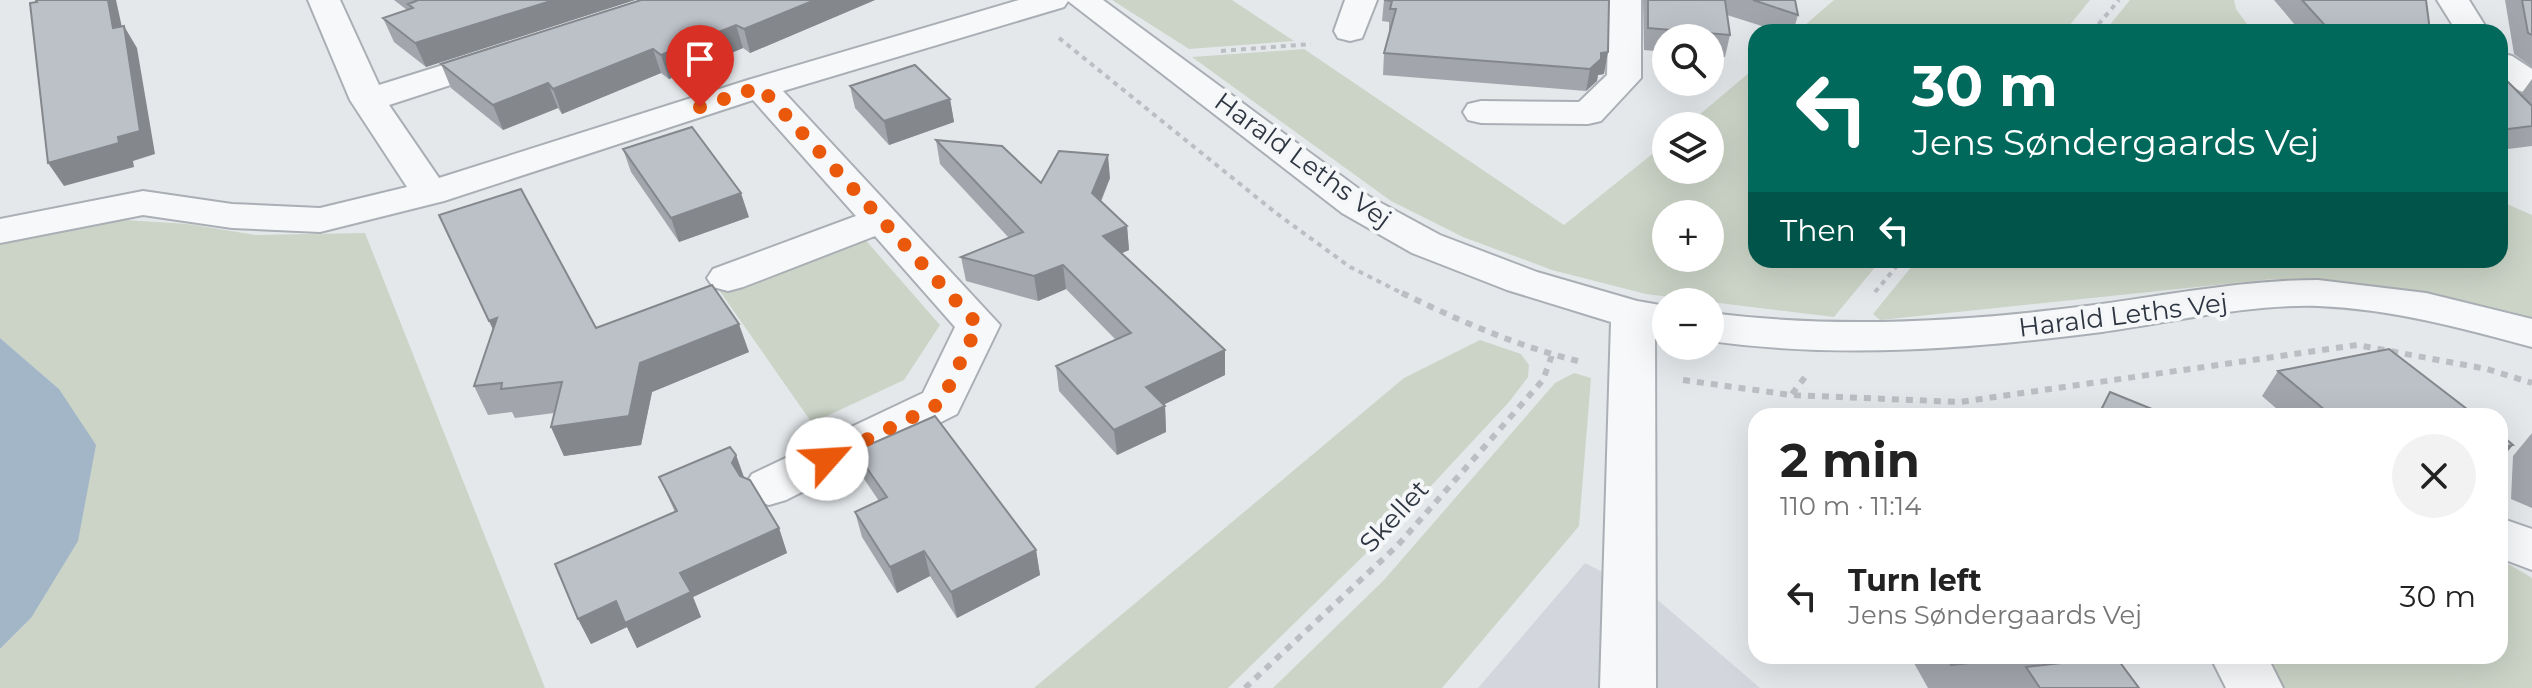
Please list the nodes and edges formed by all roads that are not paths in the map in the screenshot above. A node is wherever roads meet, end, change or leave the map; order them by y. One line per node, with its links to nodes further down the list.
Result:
1 (324, 0): 13 (street)
2 (1053, 0): 12 (street)
3 (1083, 0): 19 (street, Harald Leths Vej)
4 (1361, 0): 8 (street)
5 (1625, 0): 14 (street)
6 (2453, 0): 7 (street)
7 (2468, 24)
8 (1350, 31)
9 (530, 48): 13 (street)
10 (2508, 68): 11 (street)
11 (2532, 84)
12 (760, 87): 15 (street); 16 (street)
13 (368, 100): 15 (street)
14 (1481, 112)
15 (430, 193): 17 (street)
16 (881, 220): 18 (street); 22 (street)
17 (0, 231)
18 (728, 278)
19 (1649, 317): 26 (street, Harald Leths Vej)
20 (1724, 330): 21 (street, Harald Leths Vej)
21 (2532, 333)
22 (769, 487)
23 (2508, 540): 24 (street)
24 (2532, 550)
25 (2242, 664): 27 (street)
26 (1628, 688)
27 (2255, 688)

